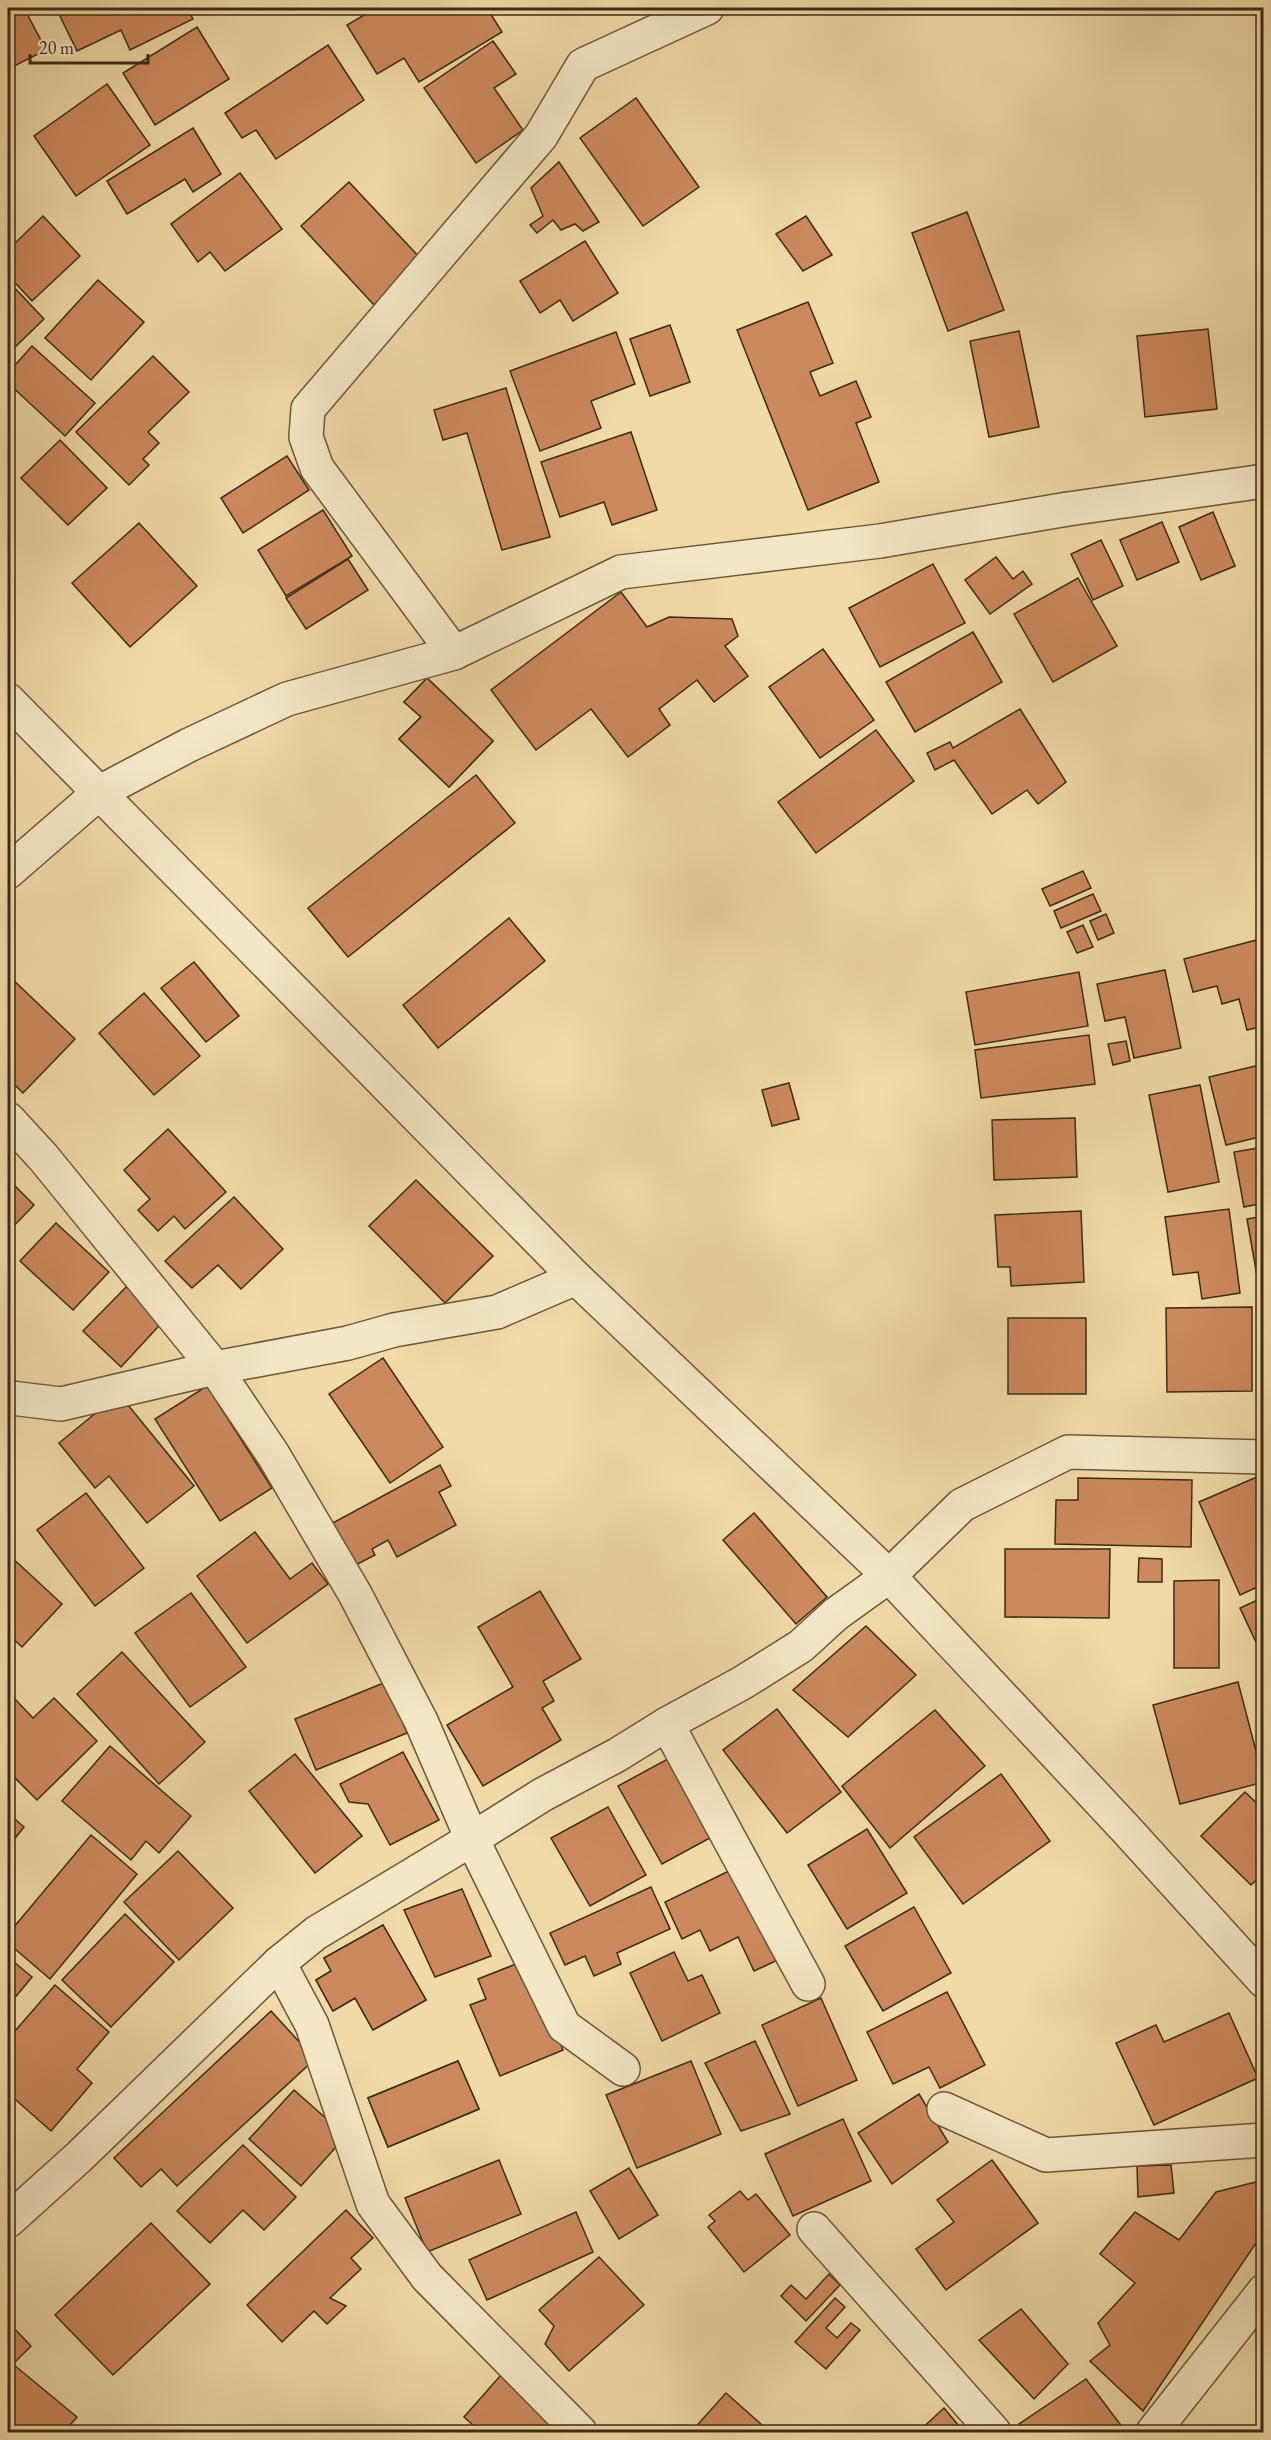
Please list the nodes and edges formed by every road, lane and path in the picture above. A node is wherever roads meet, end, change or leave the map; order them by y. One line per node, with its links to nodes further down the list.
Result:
1 (707, 8): 3 (street)
2 (1263, 481): 3 (street)
3 (454, 654): 5 (street)
4 (8, 700): 5 (street)
5 (100, 792): 6 (street); 8 (street)
6 (8, 872)
7 (8, 1119): 9 (street)
8 (576, 1278): 9 (street); 12 (street)
9 (215, 1368): 10 (street); 14 (street)
10 (8, 1396)
11 (1263, 1457): 12 (street)
12 (889, 1576): 13 (street); 16 (street)
13 (667, 1724): 14 (street); 17 (street)
14 (472, 1839): 15 (street); 18 (street)
15 (279, 1963): 21 (street); 24 (street)
16 (1263, 1981)
17 (808, 1984)
18 (623, 2068)
19 (944, 2109): 20 (street)
20 (1263, 2140)
21 (8, 2221)
22 (814, 2229): 25 (street)
23 (1263, 2292): 26 (street)
24 (580, 2433)
25 (994, 2433)
26 (1153, 2433)

